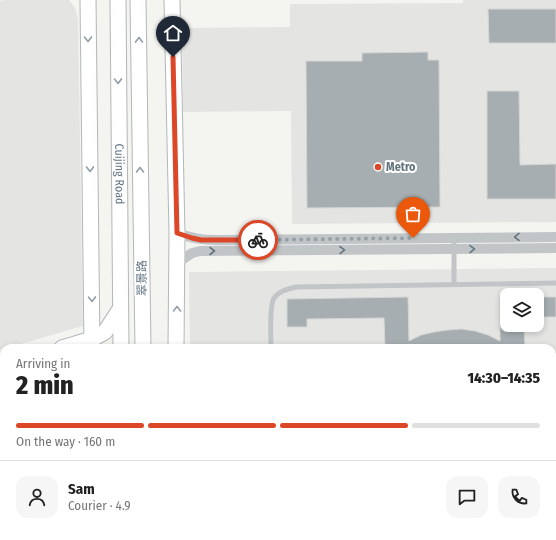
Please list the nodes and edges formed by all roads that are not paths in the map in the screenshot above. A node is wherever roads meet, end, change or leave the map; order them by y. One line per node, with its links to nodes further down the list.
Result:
1 (118, 0): 13 (main road, Cuijing Road, one-way to 13)
2 (138, 0): 16 (main road, 翠景路, one-way to 2)
3 (172, 0): 5 (main road)
4 (87, 2): 14 (main road, one-way to 14)
5 (177, 233): 7 (street); 10 (main road)
6 (556, 237): 7 (street, one-way to 7)
7 (454, 238): 9 (lane)
8 (556, 248): 9 (street, one-way to 8)
9 (454, 249): 10 (street, one-way to 9); 12 (lane)
10 (177, 263): 17 (main road, one-way to 10)
11 (556, 283): 12 (lane)
12 (454, 284): 18 (lane)
13 (120, 309): 14 (main road); 15 (main road, Cuijing Road)
14 (92, 344)
15 (121, 344)
16 (143, 344)
17 (176, 344)
18 (272, 344)

